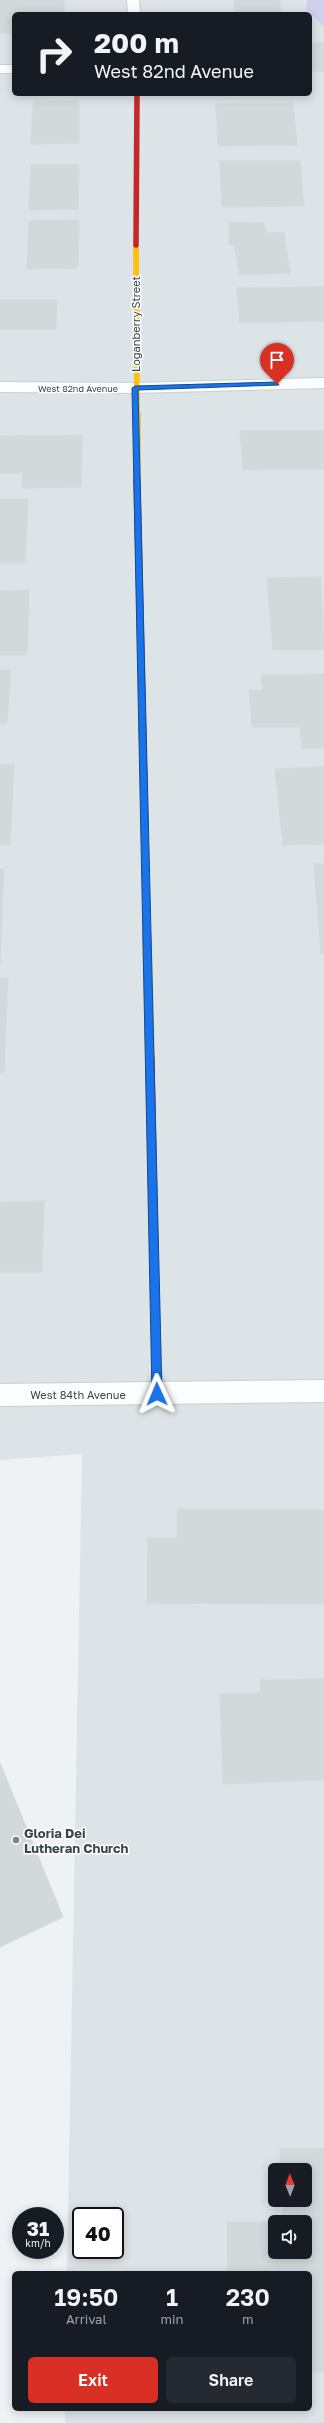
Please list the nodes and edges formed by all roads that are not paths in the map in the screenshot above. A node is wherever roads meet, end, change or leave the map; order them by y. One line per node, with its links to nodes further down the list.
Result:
1 (134, 0): 2 (street)
2 (134, 12)
3 (0, 69): 4 (street)
4 (12, 69)
5 (137, 96): 8 (street, Loganberry Street)
6 (324, 383): 8 (street, West 82nd Avenue)
7 (0, 387): 8 (street, West 82nd Avenue)
8 (135, 388): 10 (street, Loganberry Street)
9 (324, 1391): 10 (street, West 84th Avenue)
10 (157, 1394): 11 (street, West 84th Avenue)
11 (0, 1395)

